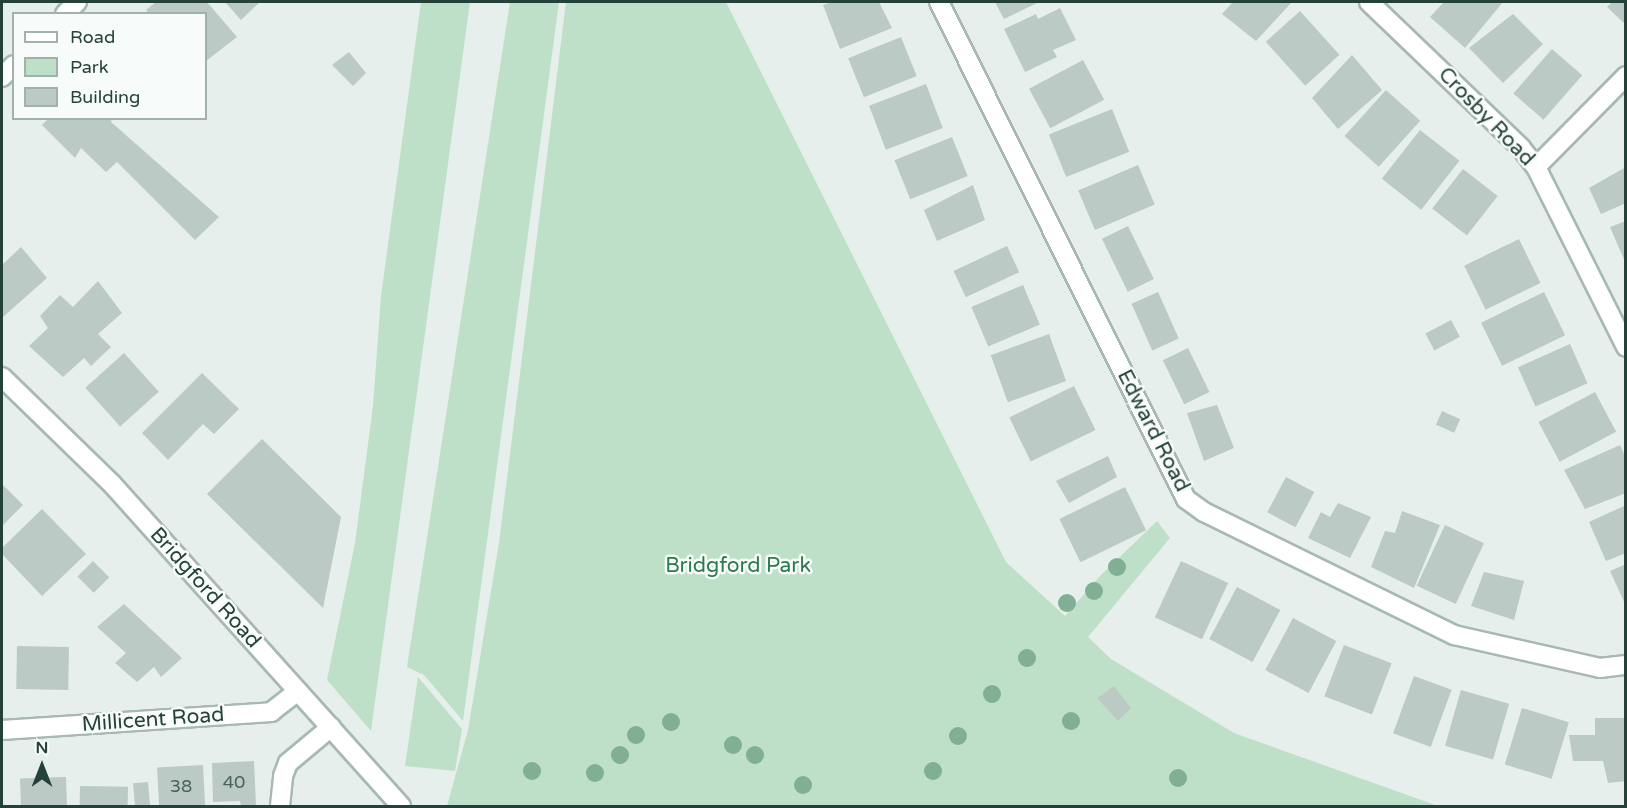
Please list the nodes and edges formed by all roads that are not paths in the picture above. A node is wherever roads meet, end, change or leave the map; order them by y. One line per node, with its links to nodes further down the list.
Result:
1 (939, 2): 7 (street, Edward Road)
2 (1369, 2): 4 (street, Crosby Road)
3 (1626, 76): 4 (street)
4 (1536, 167): 5 (street, Crosby Road)
5 (1626, 347)
6 (2, 377): 8 (street, Bridgford Road)
7 (1626, 665)
8 (298, 691): 9 (street, Bridgford Road); 10 (street, Millicent Road)
9 (331, 728): 11 (street); 12 (street, Bridgford Road)
10 (2, 730)
11 (280, 807)
12 (401, 807)

